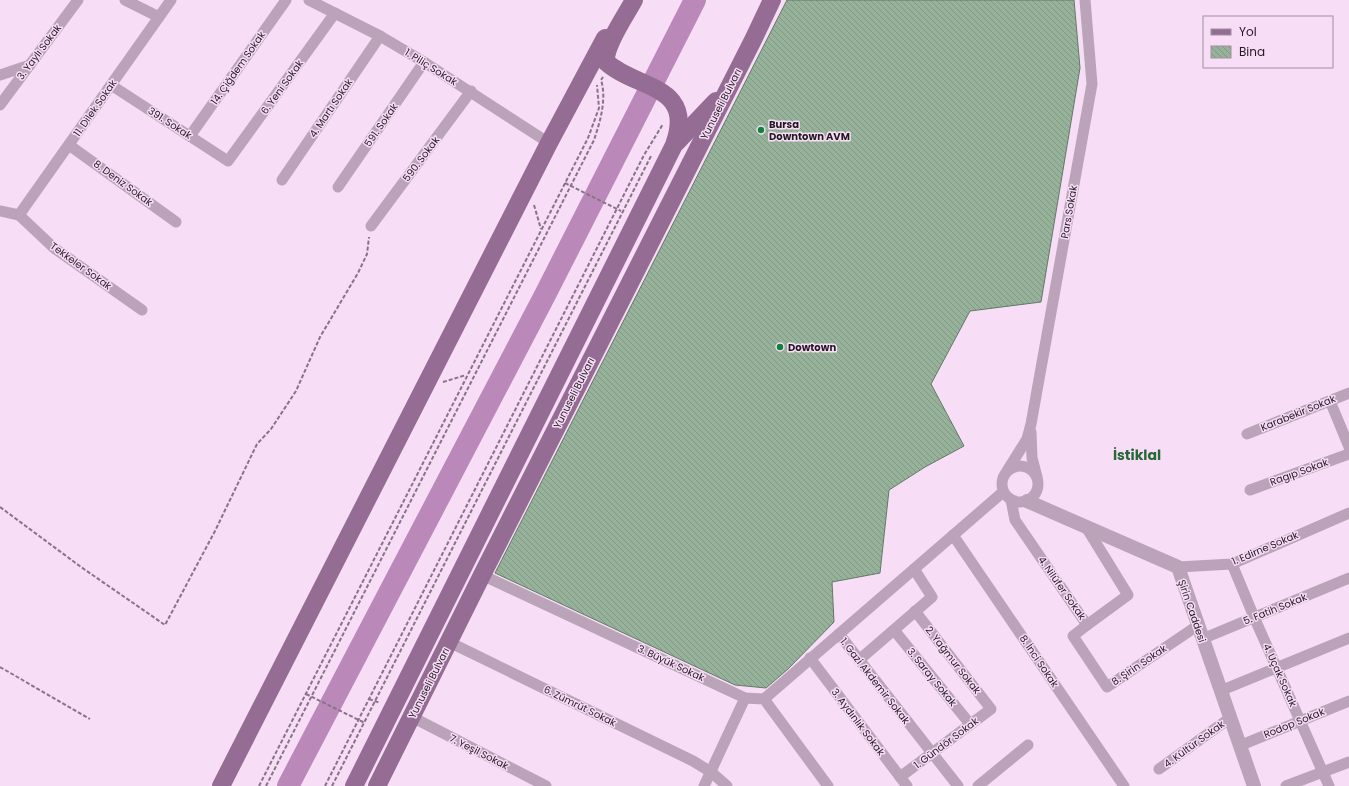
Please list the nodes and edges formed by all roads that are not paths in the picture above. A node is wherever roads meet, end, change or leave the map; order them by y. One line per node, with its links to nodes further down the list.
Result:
1 (78, 0): 14 (street, 3. Yaylı Sokak)
2 (125, 0): 11 (street)
3 (171, 0): 11 (street, 11. Dilek Sokak)
4 (286, 0): 20 (street, 14. Çiğdem Sokak)
5 (309, 0): 10 (street, 1. Piliç Sokak)
6 (625, 0): 21 (main road)
7 (634, 0): 23 (main road)
8 (772, 0): 16 (main road, Yunuseli Bulvarı)
9 (1085, 0): 34 (street, Pars Sokak)
10 (335, 13): 12 (street, 1. Piliç Sokak); 24 (street, 6. Yeni Sokak)
11 (159, 17): 17 (street, 11. Dilek Sokak)
12 (380, 36): 13 (street, 1. Piliç Sokak); 25 (street, 4. Martı Sokak)
13 (424, 62): 18 (street, 1. Piliç Sokak); 26 (street, 591. Sokak)
14 (30, 65): 15 (street); 19 (street, 3. Yaylı Sokak)
15 (0, 75)
16 (734, 78): 23 (main road); 49 (main road, Yunuseli Bulvarı)
17 (111, 85): 20 (street, 391. Sokak); 22 (street, 11. Dilek Sokak)
18 (471, 91): 21 (street, 1. Piliç Sokak); 30 (street, 590. Sokak)
19 (0, 105)
20 (190, 136): 24 (street, 391. Sokak)
21 (549, 143): 79 (main road)
22 (69, 145): 28 (street, 11. Dilek Sokak); 29 (street, 8. Deniz Sokak)
23 (674, 145): 80 (main road, Yunuseli Bulvarı)
24 (228, 161)
25 (282, 180)
26 (338, 187)
27 (0, 211): 28 (street)
28 (19, 215): 31 (street, Tekkeler Sokak)
29 (176, 222)
30 (371, 226)
31 (142, 310)
32 (1349, 393): 33 (street, Karabekir Sokak)
33 (1330, 401): 35 (street, Karabekir Sokak); 36 (street)
34 (1031, 424): 38 (street); 39 (street)
35 (1247, 434)
36 (1349, 447)
37 (1349, 454): 40 (street, Ragıp Sokak)
38 (1007, 471): 39 (street); 41 (street)
39 (1037, 477): 42 (street)
40 (1250, 490)
41 (1007, 496): 42 (street); 45 (street); 53 (street, 4. Nilüfer Sokak)
42 (1028, 501): 44 (street, Şirin Caddesi)
43 (1349, 513): 46 (street, 1. Edirne Sokak)
44 (1086, 528): 47 (street, Şirin Caddesi); 53 (street, 4. Nilüfer Sokak)
45 (953, 535): 48 (street); 89 (street, 8. İnci Sokak)
46 (1232, 564): 47 (street, 1. Edirne Sokak); 52 (street, 4. Uçak Sokak)
47 (1178, 567): 55 (street, Şirin Caddesi)
48 (914, 569): 51 (street); 56 (street)
49 (482, 575): 58 (main road, Yunuseli Bulvarı); 63 (street, 3. Büyük Sokak)
50 (1349, 578): 52 (street, 5. Fatih Sokak)
51 (915, 611): 54 (street); 66 (street, 2. Yağmur Sokak)
52 (1254, 617): 55 (street, 5. Fatih Sokak); 61 (street, 4. Uçak Sokak)
53 (1087, 625): 55 (street, 8. Şirin Sokak)
54 (894, 630): 60 (street); 70 (street, 3. Saray Sokak)
55 (1200, 633): 62 (street, Şirin Caddesi)
56 (839, 634): 59 (street, 1. Gazi Akdemir Sokak); 60 (street, 1. Gazi Akdemir Sokak)
57 (1349, 638): 61 (street)
58 (449, 642): 67 (main road, Yunuseli Bulvarı); 76 (street, 6. Zümrüt Sokak)
59 (810, 658): 64 (street, 1. Gazi Akdemir Sokak); 78 (street, 3. Aydınlık Sokak)
60 (859, 660): 73 (street, 1. Gazi Akdemir Sokak)
61 (1276, 668): 62 (street); 69 (street, 4. Uçak Sokak)
62 (1220, 691): 68 (street, Şirin Caddesi)
63 (744, 698): 64 (street, 3. Büyük Sokak); 76 (street)
64 (764, 699): 85 (street)
65 (1349, 701): 69 (street, Rodop Sokak)
66 (991, 708): 70 (street, 1. Gündör Sokak)
67 (412, 717): 81 (main road, Yunuseli Bulvarı); 82 (street, 7. Yeşil Sokak)
68 (1230, 718): 72 (street, Şirin Caddesi); 75 (street, 4. Kültür Sokak)
69 (1300, 721): 72 (street, Rodop Sokak); 77 (street, 4. Uçak Sokak)
70 (970, 724): 73 (street, 1. Gündör Sokak)
71 (1028, 745): 88 (street)
72 (1239, 746): 90 (street, Şirin Caddesi)
73 (932, 753): 78 (street, 1. Gündör Sokak); 87 (street, 1. Gazi Akdemir Sokak)
74 (1349, 762): 77 (street)
75 (1159, 769)
76 (711, 772): 83 (street); 84 (street, 6. Zümrüt Sokak)
77 (1323, 772): 91 (street); 92 (street, 4. Uçak Sokak)
78 (900, 777): 86 (street, 3. Aydınlık Sokak)
79 (220, 786)
80 (354, 786)
81 (377, 786)
82 (546, 786)
83 (704, 786)
84 (727, 786)
85 (828, 786)
86 (907, 786)
87 (958, 786)
88 (978, 786)
89 (1124, 786)
90 (1254, 786)
91 (1286, 786)
92 (1329, 786)

